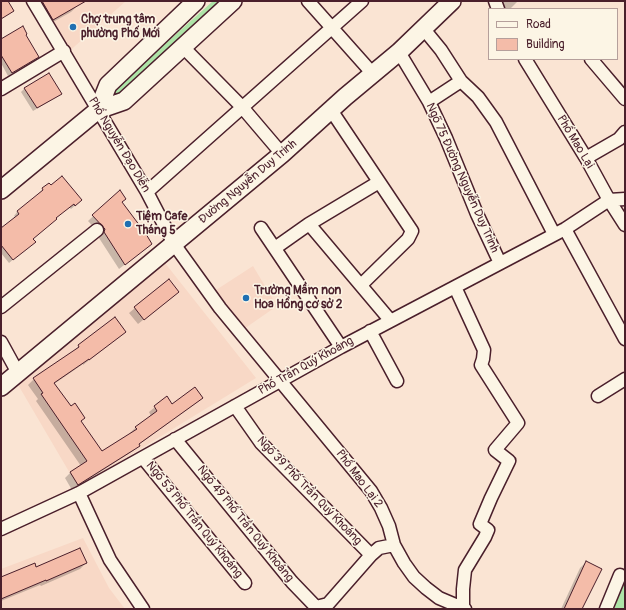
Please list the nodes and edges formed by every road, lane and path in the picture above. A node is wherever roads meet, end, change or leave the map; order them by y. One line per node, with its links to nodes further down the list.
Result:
1 (33, 1): 10 (street, Phố Nguyễn Đạo Diễn)
2 (196, 1): 20 (street)
3 (308, 1): 7 (street)
4 (362, 1): 7 (street)
5 (452, 1): 8 (street, Đường Nguyễn Duy Trinh)
6 (232, 2): 9 (street)
7 (332, 28): 14 (street); 19 (street)
8 (423, 28): 11 (street, Đường Nguyễn Duy Trinh); 15 (street)
9 (184, 47): 19 (street); 20 (street)
10 (64, 51): 16 (street); 20 (street, Phố Nguyễn Đạo Diễn)
11 (399, 52): 14 (street, Đường Nguyễn Duy Trinh); 18 (street, Ngõ 75 Đường Nguyễn Duy Trinh)
12 (527, 60): 24 (street, Phố Mao Lại)
13 (592, 60): 17 (street)
14 (373, 74): 21 (street, Đường Nguyễn Duy Trinh)
15 (460, 81): 18 (street); 34 (street)
16 (1, 89)
17 (625, 99)
18 (429, 102): 37 (street, Ngõ 75 Đường Nguyễn Duy Trinh)
19 (242, 107): 23 (street); 27 (street)
20 (98, 110): 26 (street); 27 (street, Phố Nguyễn Đạo Diễn)
21 (330, 110): 23 (street, Đường Nguyễn Duy Trinh); 25 (street)
22 (625, 132): 24 (street)
23 (282, 154): 35 (street, Đường Nguyễn Duy Trinh)
24 (586, 158): 29 (street, Phố Mao Lại)
25 (379, 182): 30 (street); 38 (street)
26 (1, 190)
27 (147, 192): 35 (street, Phố Nguyễn Đạo Diễn)
28 (625, 199): 29 (street)
29 (608, 200): 31 (street, Phố Mao Lại); 34 (street, Phố Trần Quý Khoáng)
30 (309, 224): 36 (street); 38 (street)
31 (625, 225)
32 (261, 228): 36 (street)
33 (98, 230): 40 (street)
34 (560, 231): 37 (street, Phố Trần Quý Khoáng); 43 (street)
35 (174, 244): 46 (street, Đường Nguyễn Duy Trinh); 48 (street, Phố Nguyễn Đạo Diễn)
36 (275, 248): 45 (street)
37 (500, 263): 39 (street, Phố Trần Quý Khoáng)
38 (360, 285): 41 (street)
39 (455, 287): 41 (street, Phố Trần Quý Khoáng); 62 (street)
40 (1, 308)
41 (390, 320): 42 (street, Phố Trần Quý Khoáng)
42 (370, 331): 45 (street, Phố Trần Quý Khoáng); 49 (street)
43 (625, 339)
44 (1, 342): 46 (street)
45 (341, 347): 48 (street, Phố Trần Quý Khoáng)
46 (18, 373): 50 (street, Đường Nguyễn Duy Trinh)
47 (625, 379): 51 (street)
48 (280, 381): 52 (street, Phố Trần Quý Khoáng); 57 (street, Phố Mao Lại 2)
49 (397, 381)
50 (1, 387)
51 (598, 396)
52 (235, 406): 53 (street, Phố Trần Quý Khoáng); 58 (street, Ngõ 39 Phố Trần Quý Khoáng)
53 (175, 439): 54 (street, Phố Trần Quý Khoáng); 58 (street, Ngõ 49 Phố Trần Quý Khoáng)
54 (143, 458): 55 (street, Phố Trần Quý Khoáng); 60 (street, Ngõ 53 Phố Trần Quý Khoáng)
55 (79, 493): 56 (street, Phố Trần Quý Khoáng); 61 (street)
56 (1, 529)
57 (394, 545): 58 (street); 62 (street, Phố Mao Lại 2)
58 (371, 555)
59 (620, 575): 63 (street)
60 (245, 583)
61 (143, 609)
62 (464, 609)
63 (606, 609)

